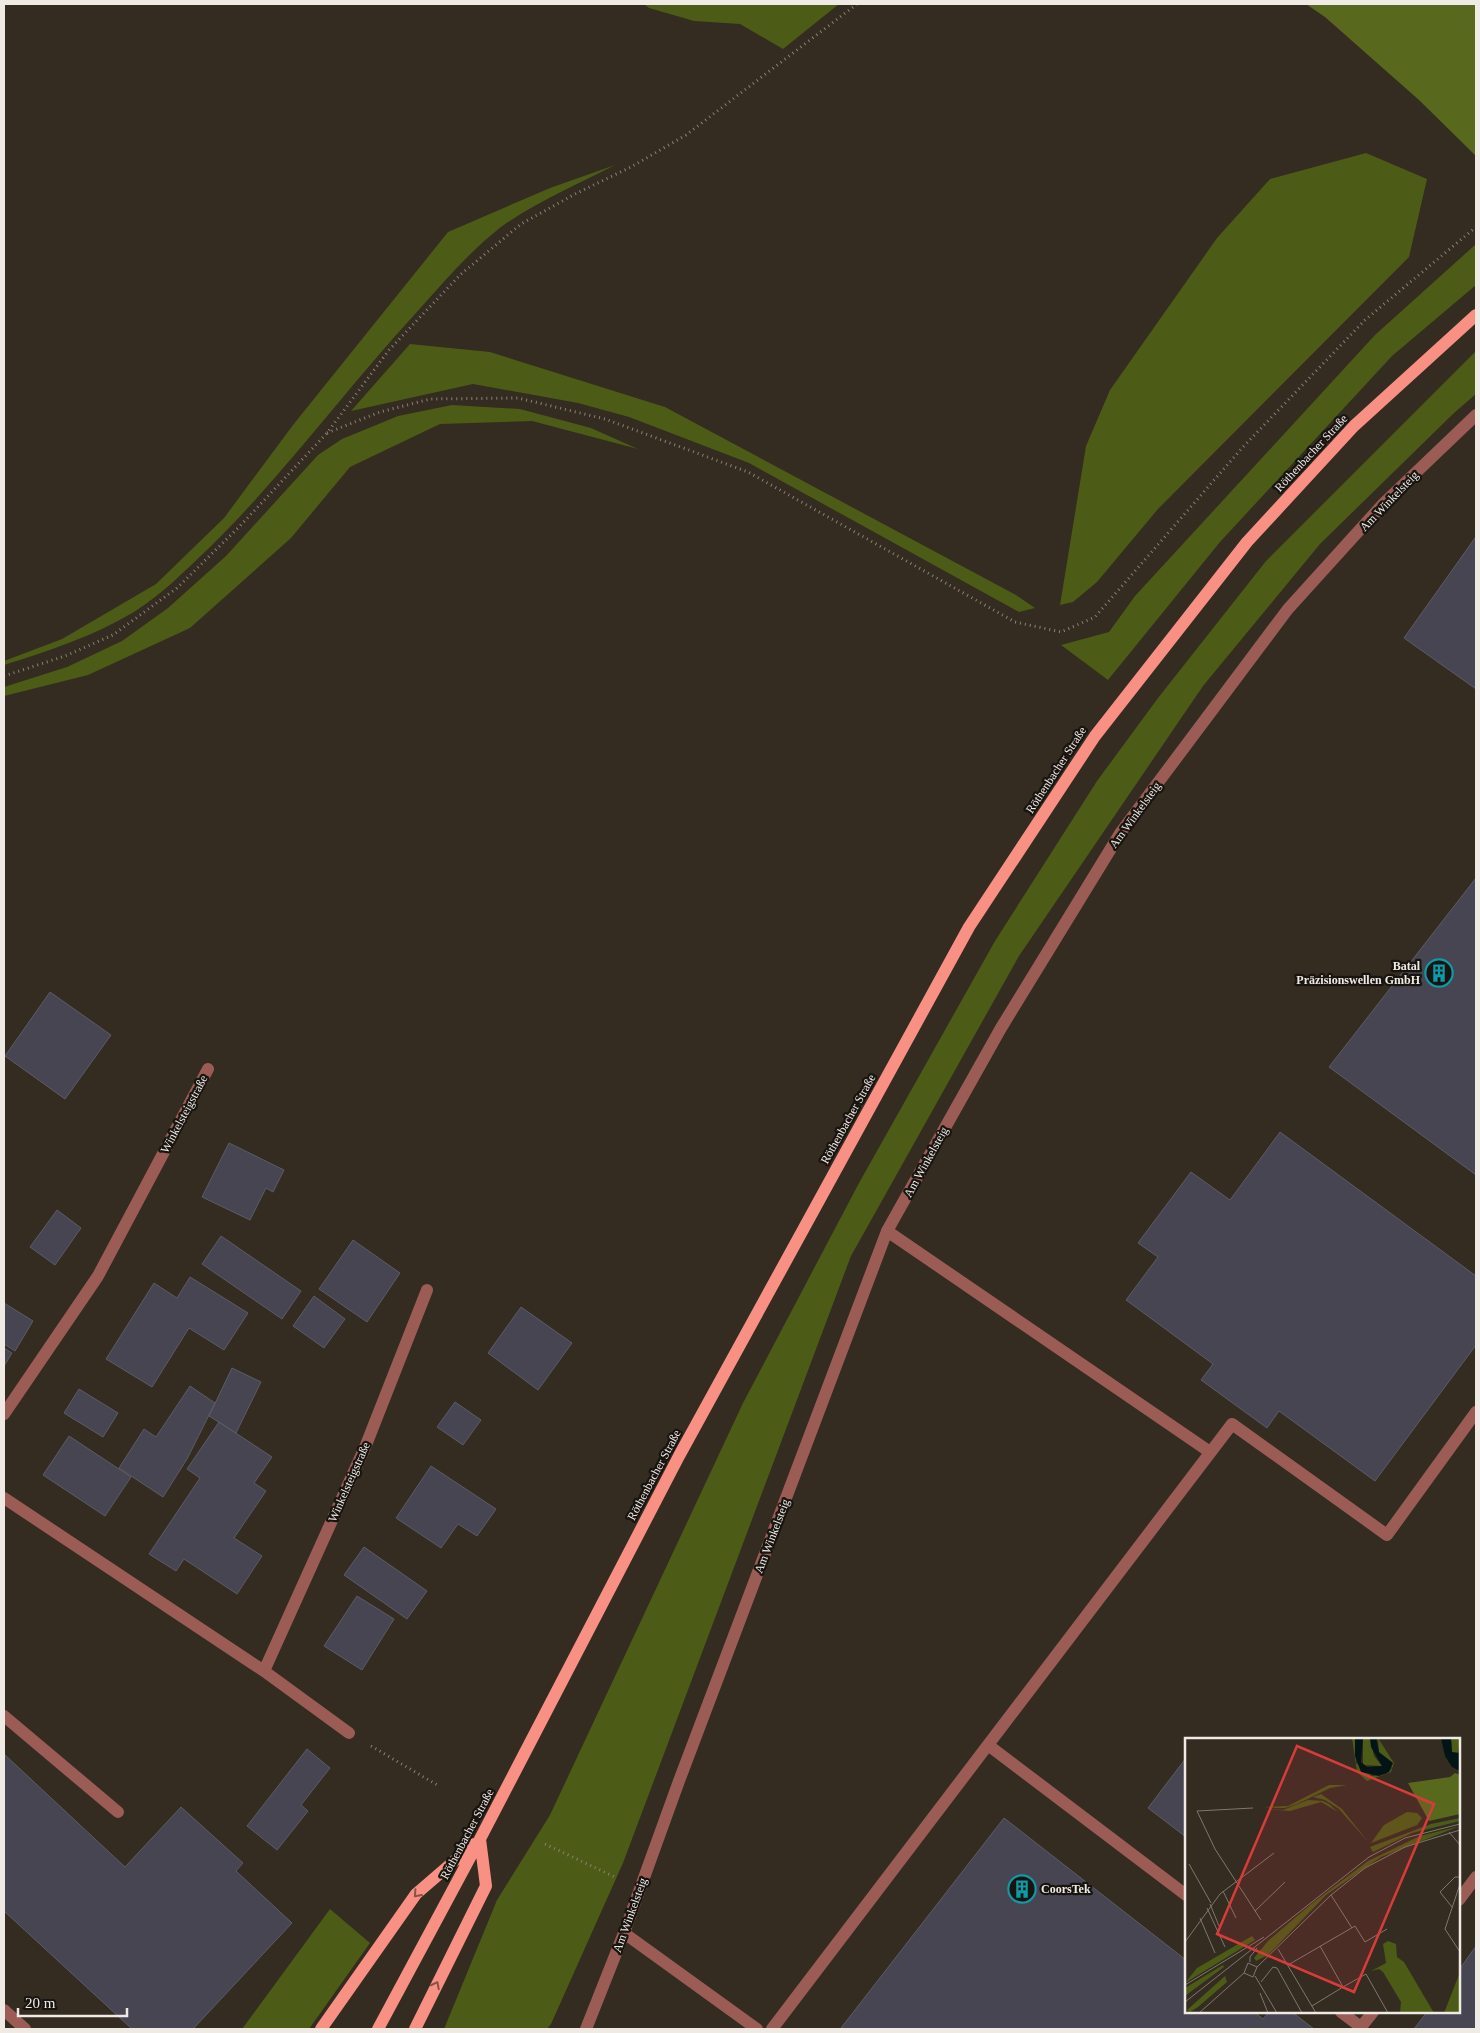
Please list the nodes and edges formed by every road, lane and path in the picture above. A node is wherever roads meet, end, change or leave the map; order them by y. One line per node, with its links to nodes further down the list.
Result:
1 (857, 4): 5 (path)
2 (1476, 227): 5 (path)
3 (1476, 315): 20 (main road, Röthenbacher Straße)
4 (1476, 415): 8 (street, Am Winkelsteig)
5 (327, 433): 6 (path)
6 (4, 676)
7 (208, 1069): 11 (street, Winkelsteigstraße)
8 (887, 1231): 12 (street); 23 (street, Am Winkelsteig)
9 (427, 1290): 14 (street, Winkelsteigstraße)
10 (1476, 1412): 12 (street)
11 (4, 1414)
12 (1210, 1452): 17 (street)
13 (4, 1498): 14 (street)
14 (264, 1671): 16 (street)
15 (4, 1716): 19 (street)
16 (349, 1733): 18 (path)
17 (988, 1745): 24 (street); 37 (street)
18 (440, 1786)
19 (118, 1812)
20 (480, 1839): 32 (main road, one-way to 32); 33 (main road, Röthenbacher Straße); 34 (main road, one-way to 20)
21 (545, 1844): 23 (path)
22 (1476, 1877): 25 (street)
23 (638, 1892): 26 (street, Am Winkelsteig)
24 (1185, 1894)
25 (1460, 1899)
26 (624, 1933): 35 (street, Am Winkelsteig); 36 (street)
27 (1342, 2013): 30 (street)
28 (1372, 2013): 30 (street)
29 (6, 2015): 31 (street)
30 (1360, 2028)
31 (25, 2029)
32 (321, 2029)
33 (378, 2029)
34 (416, 2029)
35 (586, 2029)
36 (757, 2029)
37 (772, 2029)

